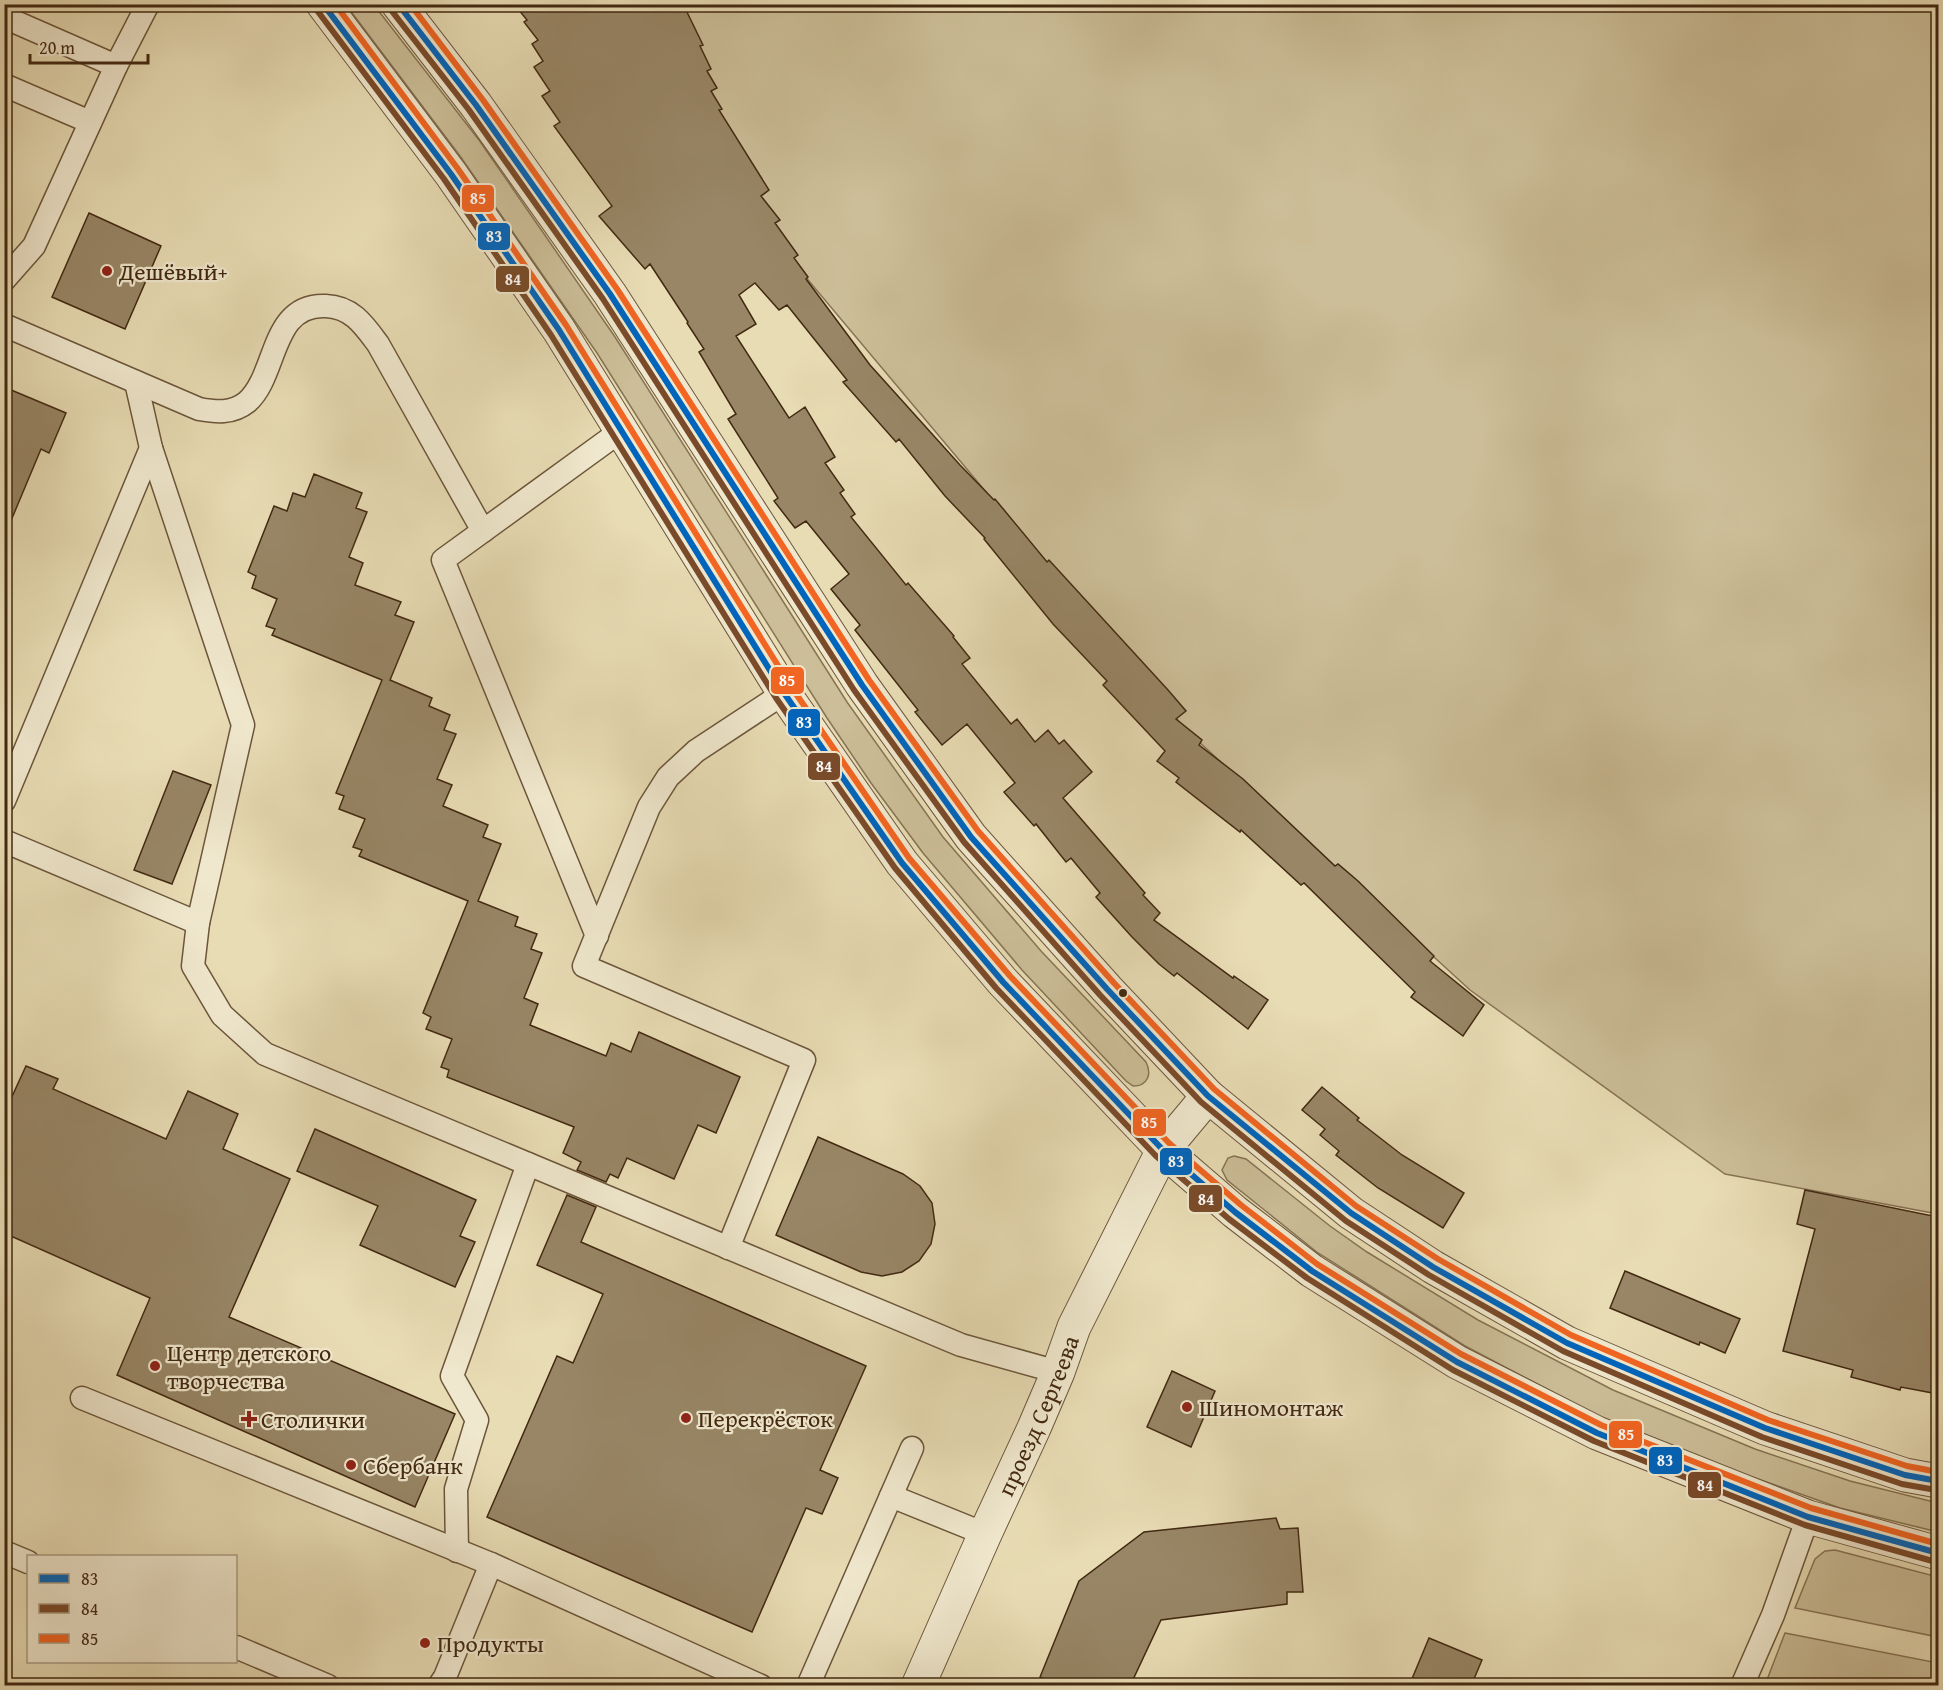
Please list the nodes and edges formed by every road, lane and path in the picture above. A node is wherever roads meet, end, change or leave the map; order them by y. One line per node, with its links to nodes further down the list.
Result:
1 (148, 4): 5 (lane)
2 (323, 4): 11 (street)
3 (398, 4): 19 (street)
4 (4, 17): 5 (lane)
5 (116, 66): 7 (lane)
6 (4, 85): 7 (lane)
7 (90, 122): 8 (lane)
8 (4, 280)
9 (4, 325): 10 (lane)
10 (136, 382): 12 (lane); 13 (lane)
11 (622, 430): 13 (lane); 14 (street)
12 (151, 448): 15 (lane); 17 (lane)
13 (483, 531): 18 (lane)
14 (784, 693): 18 (lane); 20 (street)
15 (4, 801)
16 (4, 841): 17 (lane)
17 (198, 923): 21 (lane)
18 (597, 936): 22 (lane)
19 (1208, 1096): 20 (street, проезд Сергеева); 26 (street)
20 (1163, 1150): 23 (street, проезд Сергеева); 28 (street)
21 (528, 1164): 22 (lane); 30 (lane)
22 (728, 1248): 23 (lane)
23 (1058, 1372): 29 (street, проезд Сергеева)
24 (82, 1398): 30 (lane)
25 (912, 1448): 27 (lane)
26 (1938, 1481)
27 (891, 1496): 29 (lane); 39 (lane)
28 (1808, 1517): 32 (street); 41 (lane)
29 (985, 1534): 40 (street, проезд Сергеева)
30 (457, 1551): 34 (lane)
31 (4, 1552): 33 (lane)
32 (1938, 1552)
33 (27, 1562)
34 (491, 1564): 37 (lane); 38 (lane)
35 (237, 1647): 36 (lane)
36 (328, 1686)
37 (440, 1686)
38 (761, 1686)
39 (808, 1686)
40 (918, 1686)
41 (1742, 1686)

